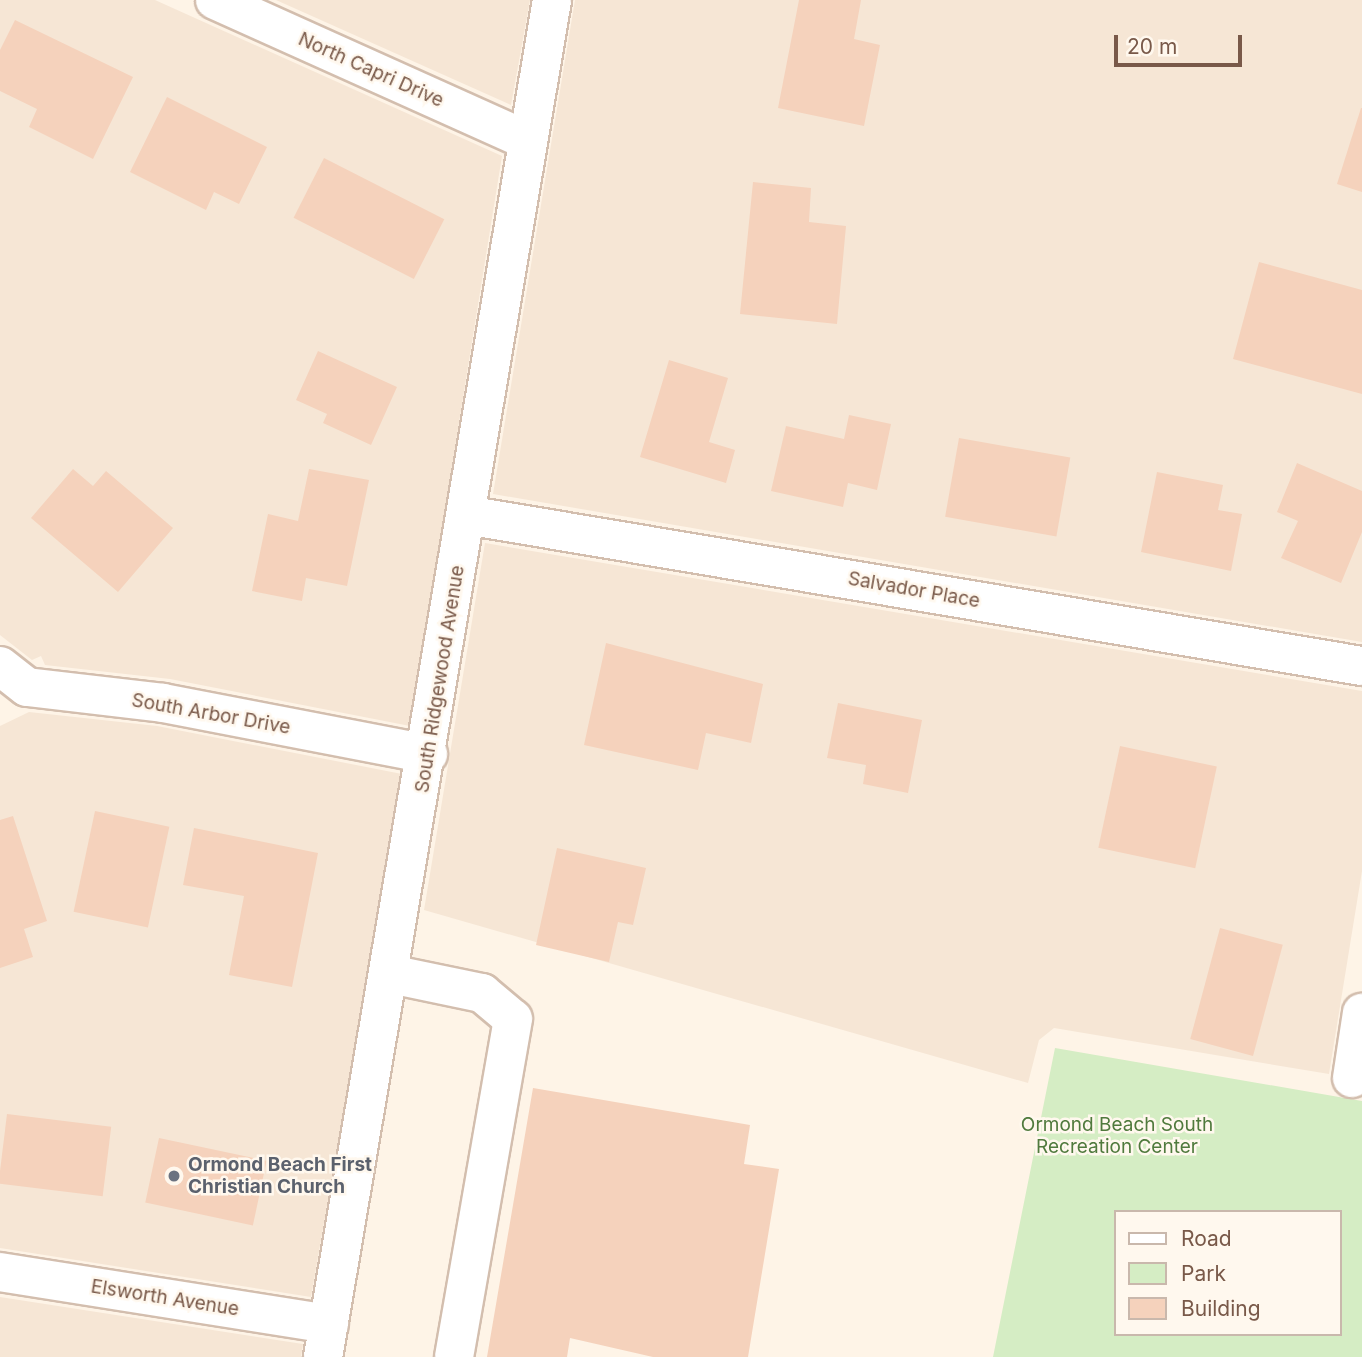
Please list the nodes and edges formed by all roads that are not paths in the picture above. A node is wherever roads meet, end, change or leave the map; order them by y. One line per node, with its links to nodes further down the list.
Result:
1 (215, 0): 3 (street, North Capri Drive)
2 (552, 0): 3 (street, South Ridgewood Avenue)
3 (527, 140): 4 (street, South Ridgewood Avenue)
4 (466, 515): 5 (street, Salvador Place); 7 (street, South Ridgewood Avenue)
5 (1362, 666)
6 (9, 685): 7 (street, South Arbor Drive)
7 (428, 754): 8 (street, South Ridgewood Avenue)
8 (390, 974): 12 (street, South Ridgewood Avenue); 13 (street)
9 (1362, 1013): 10 (street)
10 (1352, 1079)
11 (0, 1272): 12 (street, Elsworth Avenue)
12 (326, 1340)
13 (454, 1357)

